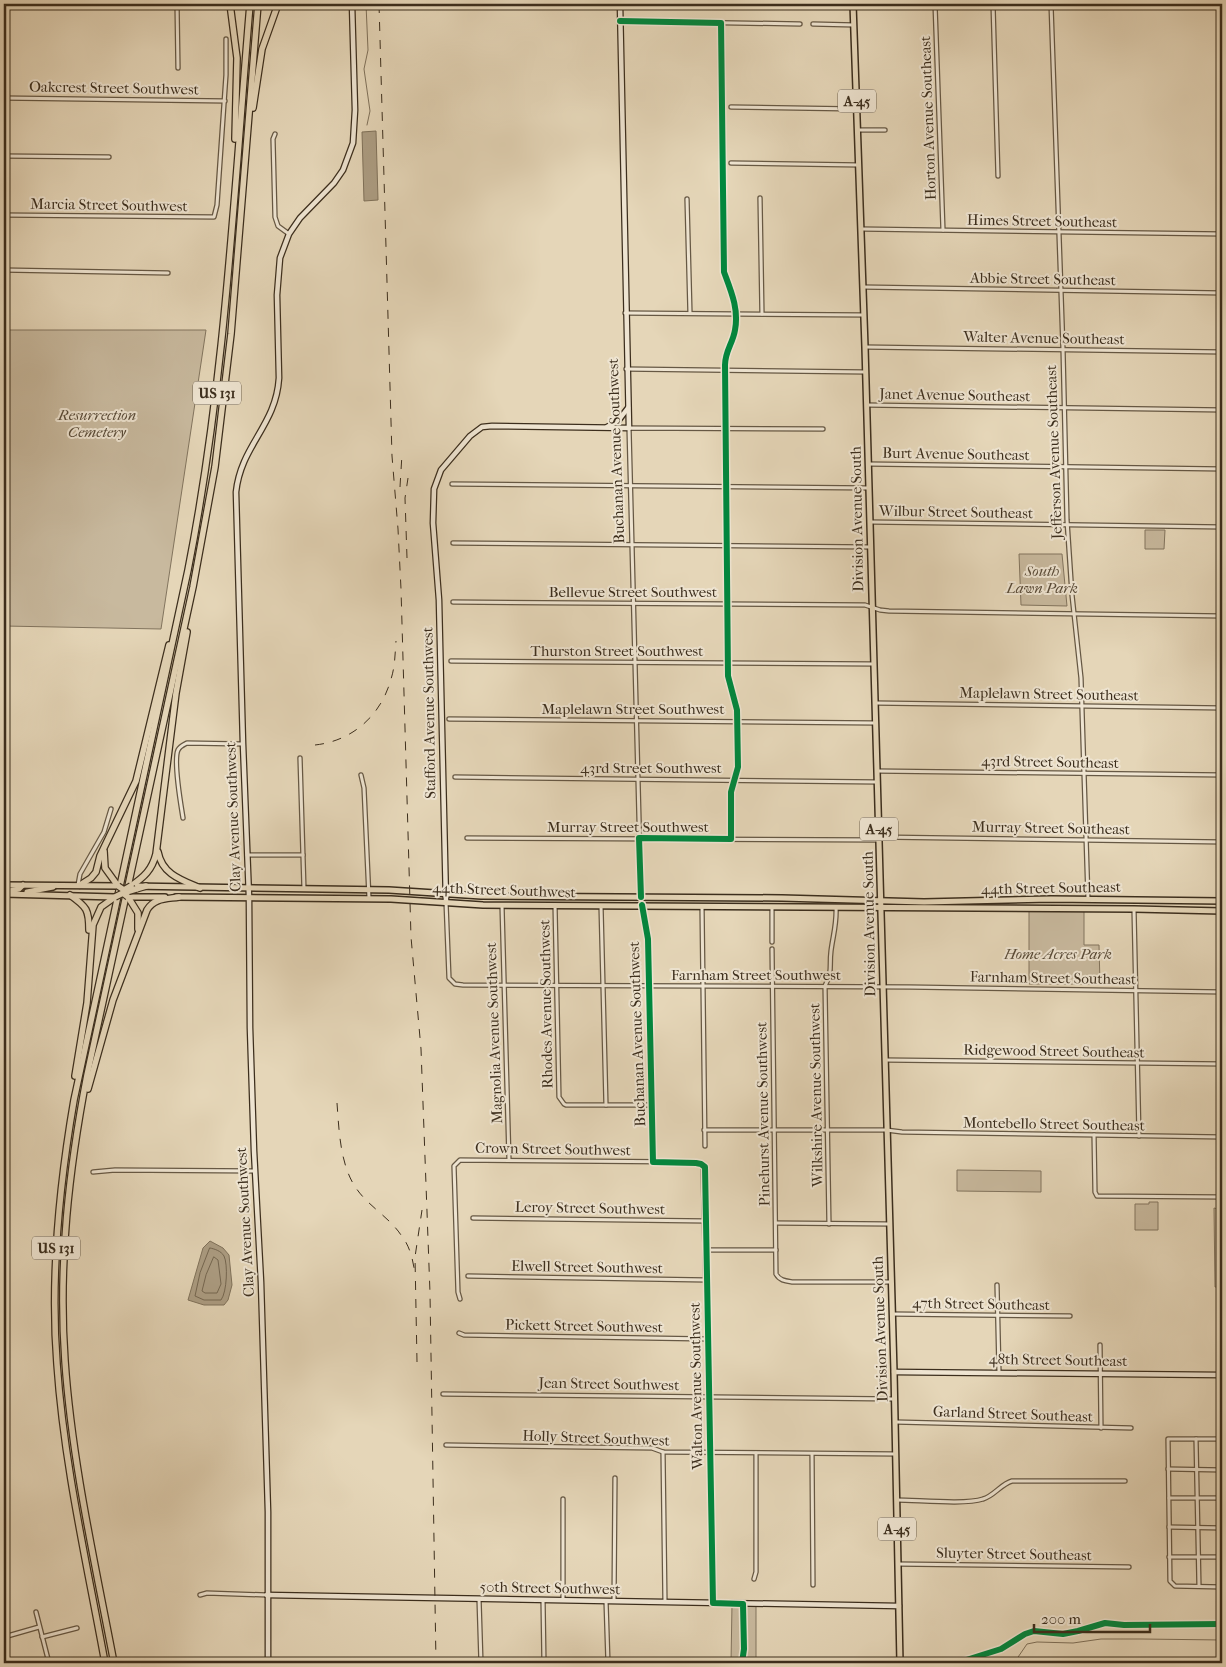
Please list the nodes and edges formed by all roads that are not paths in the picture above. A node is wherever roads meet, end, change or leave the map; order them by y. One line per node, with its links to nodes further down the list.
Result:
1 (5, 4): 19 (street)
2 (176, 4): 18 (street)
3 (230, 4): 31 (highway)
4 (250, 4): 31 (highway, US 131)
5 (258, 4): 26 (highway, US 131)
6 (278, 4): 26 (highway)
7 (352, 4): 39 (street, Clay Avenue Southwest)
8 (620, 4): 13 (street, Buchanan Avenue Southwest)
9 (853, 4): 16 (main road, Division Avenue South / A-45)
10 (935, 4): 37 (street, Horton Avenue Southeast)
11 (993, 4): 32 (street)
12 (1051, 4): 38 (street, Jefferson Avenue Southeast)
13 (620, 21): 14 (street); 46 (street, Buchanan Avenue Southwest)
14 (800, 24)
15 (813, 24): 16 (street)
16 (854, 25): 22 (main road, Division Avenue South / A-45)
17 (226, 39): 20 (street)
18 (178, 68)
19 (5, 98): 20 (street, Oakcrest Street Southwest)
20 (225, 101): 35 (street, Marcia Street Southwest)
21 (731, 107): 22 (street)
22 (857, 109): 23 (main road, Division Avenue South / A-45)
23 (858, 130): 24 (street); 30 (main road, Division Avenue South / A-45)
24 (886, 130)
25 (276, 134): 39 (street)
26 (246, 152): 76 (highway, US 131)
27 (4, 156): 28 (street)
28 (109, 157)
29 (731, 163): 30 (street)
30 (860, 165): 36 (main road, Division Avenue South / A-45)
31 (236, 168): 81 (highway, US 131)
32 (998, 176)
33 (760, 198): 48 (street)
34 (687, 199): 47 (street)
35 (4, 215)
36 (862, 229): 37 (street, Himes Street Southeast); 43 (main road, Division Avenue South / A-45)
37 (943, 231): 38 (street, Himes Street Southeast)
38 (1059, 231): 40 (street, Himes Street Southeast); 44 (street, Jefferson Avenue Southeast)
39 (289, 234): 92 (street, Clay Avenue Southwest)
40 (1222, 234)
41 (4, 270): 42 (street)
42 (168, 273)
43 (863, 287): 44 (street, Abbie Street Southeast); 49 (main road, Division Avenue South / A-45)
44 (1060, 290): 45 (street, Abbie Street Southeast); 51 (street, Jefferson Avenue Southeast)
45 (1222, 293)
46 (625, 313): 47 (street); 53 (street, Buchanan Avenue Southwest)
47 (690, 313): 48 (street)
48 (762, 314): 49 (street)
49 (864, 315): 50 (main road, Division Avenue South / A-45)
50 (865, 347): 51 (street, Walter Avenue Southeast); 55 (main road, Division Avenue South / A-45)
51 (1063, 349): 52 (street, Walter Avenue Southeast); 58 (street, Jefferson Avenue Southeast)
52 (1222, 352)
53 (626, 369): 54 (street); 57 (street, Buchanan Avenue Southwest)
54 (725, 370): 55 (street); 62 (street)
55 (866, 372): 56 (main road, Division Avenue South / A-45)
56 (867, 405): 58 (street, Janet Avenue Southeast); 64 (main road, Division Avenue South / A-45)
57 (628, 408): 60 (street); 61 (street, Buchanan Avenue Southwest)
58 (1064, 408): 59 (street, Janet Avenue Southeast); 65 (street, Jefferson Avenue Southeast)
59 (1222, 410)
60 (605, 428): 61 (street, Stafford Avenue Southwest); 125 (street, Stafford Avenue Southwest)
61 (628, 428): 62 (street); 68 (street, Buchanan Avenue Southwest)
62 (727, 429): 63 (street)
63 (822, 429)
64 (868, 464): 65 (street, Burt Avenue Southeast); 69 (main road, Division Avenue South / A-45)
65 (1065, 466): 66 (street, Burt Avenue Southeast); 71 (street, Jefferson Avenue Southeast)
66 (1222, 469)
67 (452, 484): 68 (street)
68 (630, 486): 69 (street); 74 (street, Buchanan Avenue Southwest)
69 (869, 488): 70 (main road, Division Avenue South / A-45)
70 (870, 522): 71 (street, Wilbur Street Southeast); 75 (main road, Division Avenue South / A-45)
71 (1067, 525): 72 (street, Wilbur Street Southeast); 80 (street, Jefferson Avenue Southeast)
72 (1222, 527)
73 (453, 543): 74 (street)
74 (631, 544): 75 (street); 78 (street, Buchanan Avenue Southwest)
75 (870, 547): 79 (main road, Division Avenue South / A-45)
76 (193, 587): 106 (highway); 176 (highway, US 131)
77 (453, 602): 78 (street, Bellevue Street Southwest)
78 (633, 604): 79 (street, Bellevue Street Southwest); 84 (street, Buchanan Avenue Southwest)
79 (872, 608): 80 (street, Bellevue Street Southwest); 85 (main road, Division Avenue South / A-45)
80 (1074, 613): 82 (street, Bellevue Street Southwest); 87 (street, Jefferson Avenue Southeast)
81 (178, 616): 109 (highway); 185 (highway, US 131)
82 (1222, 616)
83 (451, 660): 84 (street, Thurston Street Southwest)
84 (635, 662): 85 (street, Thurston Street Southwest); 90 (street, Buchanan Avenue Southwest)
85 (874, 664): 86 (main road, Division Avenue South / A-45)
86 (875, 703): 87 (street, Maplelawn Street Southeast); 91 (main road, Division Avenue South / A-45)
87 (1082, 706): 88 (street, Maplelawn Street Southeast); 95 (street, Jefferson Avenue Southeast)
88 (1222, 708)
89 (450, 719): 90 (street, Maplelawn Street Southwest)
90 (636, 720): 91 (street, Maplelawn Street Southwest); 99 (street, Buchanan Avenue Southwest)
91 (875, 723): 94 (main road, Division Avenue South / A-45)
92 (243, 744): 102 (street); 111 (street, Clay Avenue Southwest)
93 (300, 758): 110 (street)
94 (876, 771): 95 (street, 43rd Street Southeast); 100 (main road, Division Avenue South / A-45)
95 (1084, 774): 97 (street, 43rd Street Southeast); 107 (street, Jefferson Avenue Southeast)
96 (360, 775): 121 (street)
97 (1222, 775)
98 (455, 777): 99 (street, 43rd Street Southwest)
99 (638, 780): 100 (street, 43rd Street Southwest); 104 (street, Buchanan Avenue Southwest)
100 (877, 782): 105 (main road, Division Avenue South / A-45)
101 (111, 809): 115 (street)
102 (183, 818)
103 (467, 838): 104 (street, Murray Street Southwest)
104 (640, 838): 105 (street, Murray Street Southwest); 130 (street, Buchanan Avenue Southwest)
105 (879, 839): 107 (street, Murray Street Southeast); 136 (main road, Division Avenue South / A-45)
106 (159, 840): 116 (highway); 118 (highway)
107 (1086, 840): 108 (street, Murray Street Southeast); 137 (street, Jefferson Avenue Southeast)
108 (1222, 842)
109 (104, 850): 115 (highway); 122 (highway)
110 (303, 854): 111 (street); 120 (street)
111 (247, 855): 119 (street, Clay Avenue Southwest)
112 (4, 884): 114 (main road, 44th Street Southwest)
113 (58, 884): 114 (main road, 44th Street Southwest); 115 (main road, 44th Street Southwest); 124 (main road)
114 (23, 885): 123 (main road)
115 (79, 885): 122 (main road, 44th Street Southwest)
116 (136, 886): 117 (highway); 122 (highway, bridge)
117 (146, 886): 118 (main road, 44th Street Southwest)
118 (200, 888): 119 (main road, 44th Street Southwest)
119 (248, 889): 120 (main road, 44th Street Southwest); 129 (street, Clay Avenue Southwest)
120 (304, 889): 121 (main road, 44th Street Southwest)
121 (369, 890): 125 (main road, 44th Street Southwest); 135 (street)
122 (124, 891): 128 (main road, 44th Street Southwest); 133 (highway, bridge); 157 (highway)
123 (4, 893): 124 (main road)
124 (23, 894): 126 (main road)
125 (445, 894): 127 (main road, 44th Street Southwest); 140 (street, Stafford Avenue Southwest)
126 (70, 896): 133 (main road); 159 (highway)
127 (594, 896): 130 (main road, 44th Street Southwest); 144 (main road)
128 (179, 897): 129 (main road, 44th Street Southwest); 157 (highway)
129 (249, 897): 135 (main road, 44th Street Southwest); 190 (street, Clay Avenue Southwest)
130 (641, 897): 131 (main road, 44th Street Southwest)
131 (736, 897): 132 (main road, 44th Street Southwest); 148 (main road)
132 (754, 897): 134 (main road, 44th Street Southwest); 149 (main road)
133 (111, 898): 159 (highway)
134 (782, 898): 136 (main road, 44th Street Southwest); 150 (main road)
135 (369, 899): 140 (main road, 44th Street Southwest)
136 (880, 900): 137 (main road, 44th Street Southeast); 152 (main road, Division Avenue South / A-45)
137 (1088, 900): 138 (main road, 44th Street Southeast)
138 (1124, 900): 139 (main road, 44th Street Southeast); 153 (main road)
139 (1143, 900): 141 (main road, 44th Street Southeast); 154 (main road)
140 (446, 902): 142 (main road, 44th Street Southwest); 160 (street, Stafford Avenue Southwest)
141 (1222, 902)
142 (502, 905): 143 (main road, 44th Street Southwest); 161 (street, Magnolia Avenue Southwest)
143 (555, 905): 144 (main road, 44th Street Southwest); 162 (street, Rhodes Avenue Southwest)
144 (574, 905): 145 (main road, 44th Street Southwest)
145 (601, 905): 146 (main road, 44th Street Southwest); 163 (street)
146 (642, 905): 147 (main road, 44th Street Southwest); 164 (street, Buchanan Avenue Southwest)
147 (702, 906): 148 (main road, 44th Street Southwest); 165 (street)
148 (725, 906): 149 (main road, 44th Street Southwest)
149 (748, 907): 150 (main road, 44th Street Southwest)
150 (772, 907): 151 (main road, 44th Street Southwest); 156 (street)
151 (836, 907): 152 (main road, 44th Street Southwest); 167 (street, Wilkshire Avenue Southwest)
152 (880, 908): 153 (main road, 44th Street Southeast); 168 (main road, Division Avenue South / A-45)
153 (1116, 909): 154 (main road, 44th Street Southeast)
154 (1134, 909): 155 (main road, 44th Street Southeast); 169 (street)
155 (1222, 911)
156 (772, 942)
157 (134, 944): 176 (highway)
158 (772, 949): 166 (street, Pinehurst Avenue Southwest)
159 (90, 953): 185 (highway)
160 (451, 981): 161 (street, Farnham Street Southwest)
161 (503, 985): 162 (street, Farnham Street Southwest); 186 (street, Magnolia Avenue Southwest)
162 (556, 985): 163 (street, Farnham Street Southwest); 174 (street, Rhodes Avenue Southwest)
163 (602, 985): 164 (street, Farnham Street Southwest); 174 (street)
164 (648, 986): 165 (street, Farnham Street Southwest); 175 (street, Buchanan Avenue Southwest)
165 (702, 986): 166 (street, Farnham Street Southwest); 178 (street)
166 (773, 986): 167 (street, Farnham Street Southwest); 177 (street, Pinehurst Avenue Southwest)
167 (826, 986): 168 (street, Farnham Street Southwest); 179 (street, Wilkshire Avenue Southwest)
168 (883, 987): 169 (street, Farnham Street Southeast); 171 (main road, Division Avenue South / A-45)
169 (1135, 991): 170 (street, Farnham Street Southeast); 172 (street)
170 (1222, 992)
171 (885, 1060): 172 (street, Ridgewood Street Southeast); 180 (main road, Division Avenue South / A-45)
172 (1137, 1063): 173 (street, Ridgewood Street Southeast); 182 (street)
173 (1222, 1064)
174 (606, 1105): 175 (street)
175 (652, 1105): 187 (street, Buchanan Avenue Southwest)
176 (78, 1122): 269 (highway, US 131)
177 (774, 1129): 178 (street, Montebello Street Southeast); 179 (street, Montebello Street Southeast); 194 (street, Pinehurst Avenue Southwest)
178 (704, 1130): 184 (street)
179 (829, 1130): 180 (street, Montebello Street Southeast); 195 (street, Wilkshire Avenue Southwest)
180 (886, 1130): 181 (street, Montebello Street Southeast); 196 (main road, Division Avenue South / A-45)
181 (1094, 1135): 182 (street, Montebello Street Southeast); 191 (street)
182 (1139, 1136): 183 (street, Montebello Street Southeast)
183 (1222, 1137)
184 (704, 1146)
185 (65, 1148): 268 (highway, US 131)
186 (509, 1160): 187 (street, Crown Street Southwest); 203 (street, Crown Street Southwest)
187 (653, 1162): 188 (street, Crown Street Southwest)
188 (704, 1168): 193 (street, Walton Avenue Southwest)
189 (93, 1172): 190 (street)
190 (255, 1172): 251 (street, Clay Avenue Southwest)
191 (1222, 1197)
192 (473, 1218): 193 (street, Leroy Street Southwest)
193 (706, 1221): 197 (street, Walton Avenue Southwest)
194 (776, 1223): 195 (street); 198 (street, Pinehurst Avenue Southwest)
195 (829, 1224): 196 (street)
196 (890, 1224): 201 (main road, Division Avenue South / A-45)
197 (706, 1250): 198 (street); 200 (street, Walton Avenue Southwest)
198 (776, 1250): 201 (street, Pinehurst Avenue Southwest)
199 (468, 1276): 200 (street, Elwell Street Southwest)
200 (706, 1280): 208 (street, Walton Avenue Southwest)
201 (891, 1282): 204 (main road, Division Avenue South / A-45)
202 (997, 1285): 205 (street)
203 (460, 1299)
204 (892, 1314): 205 (street, 47th Street Southeast); 210 (main road, Division Avenue South / A-45)
205 (997, 1315): 206 (street, 47th Street Southeast); 211 (street)
206 (1070, 1316)
207 (459, 1333): 208 (street, Pickett Street Southwest)
208 (708, 1339): 215 (street, Walton Avenue Southwest)
209 (1100, 1345): 212 (street)
210 (894, 1372): 211 (street, 48th Street Southeast); 216 (main road, Division Avenue South / A-45)
211 (999, 1372): 212 (street, 48th Street Southeast)
212 (1100, 1374): 213 (street, 48th Street Southeast); 218 (street)
213 (1222, 1375)
214 (443, 1394): 215 (street, Jean Street Southwest)
215 (710, 1397): 216 (street, Jean Street Southwest); 224 (street, Walton Avenue Southwest)
216 (894, 1399): 217 (main road, Division Avenue South / A-45)
217 (895, 1422): 218 (street, Garland Street Southeast); 227 (main road, Division Avenue South / A-45)
218 (1101, 1428): 219 (street, Garland Street Southeast)
219 (1131, 1428)
220 (1196, 1439): 221 (street); 228 (street); 229 (street)
221 (1222, 1439)
222 (446, 1445): 223 (street, Holly Street Southwest)
223 (663, 1452): 224 (street, Holly Street Southwest); 257 (street)
224 (711, 1453): 225 (street, Holly Street Southwest); 258 (street, Walton Avenue Southwest)
225 (756, 1453): 226 (street, Holly Street Southwest); 246 (street)
226 (812, 1454): 227 (street, Holly Street Southwest); 247 (street)
227 (896, 1454): 237 (main road, Division Avenue South / A-45)
228 (1168, 1469): 229 (street); 233 (street)
229 (1197, 1470): 230 (street); 234 (street)
230 (1222, 1470)
231 (615, 1478): 256 (street)
232 (1125, 1481): 237 (street)
233 (1168, 1498): 234 (street); 238 (street)
234 (1198, 1498): 235 (street); 239 (street)
235 (1222, 1498)
236 (563, 1499): 254 (street)
237 (896, 1500): 244 (main road, Division Avenue South / A-45)
238 (1169, 1527): 239 (street); 241 (street)
239 (1198, 1527): 240 (street); 242 (street)
240 (1222, 1528)
241 (1169, 1557): 242 (street); 248 (street)
242 (1199, 1557): 243 (street); 248 (street)
243 (1222, 1557)
244 (898, 1564): 245 (street, Sluyter Street Southeast); 259 (main road, Division Avenue South / A-45)
245 (1128, 1567)
246 (754, 1579)
247 (813, 1586)
248 (1200, 1586): 249 (street)
249 (1222, 1587)
250 (200, 1595): 251 (street, 50th Street Southwest)
251 (267, 1595): 252 (street, 50th Street Southwest); 270 (street, Clay Avenue Southwest)
252 (479, 1599): 253 (street, 50th Street Southwest); 271 (street)
253 (543, 1600): 254 (street, 50th Street Southwest); 272 (street)
254 (563, 1600): 255 (street, 50th Street Southwest)
255 (606, 1601): 256 (street, 50th Street Southwest); 273 (street)
256 (614, 1601): 257 (street, 50th Street Southwest)
257 (664, 1602): 258 (street, 50th Street Southwest)
258 (713, 1603): 259 (street, 50th Street Southwest)
259 (899, 1606): 274 (main road, Division Avenue South / A-45)
260 (36, 1612): 261 (street)
261 (40, 1627): 263 (street); 264 (street)
262 (77, 1628): 264 (street)
263 (4, 1637)
264 (42, 1637): 266 (street)
265 (82, 1660): 267 (street)
266 (49, 1663)
267 (69, 1663)
268 (105, 1663)
269 (114, 1663)
270 (268, 1663)
271 (481, 1663)
272 (544, 1663)
273 (608, 1663)
274 (900, 1663)

